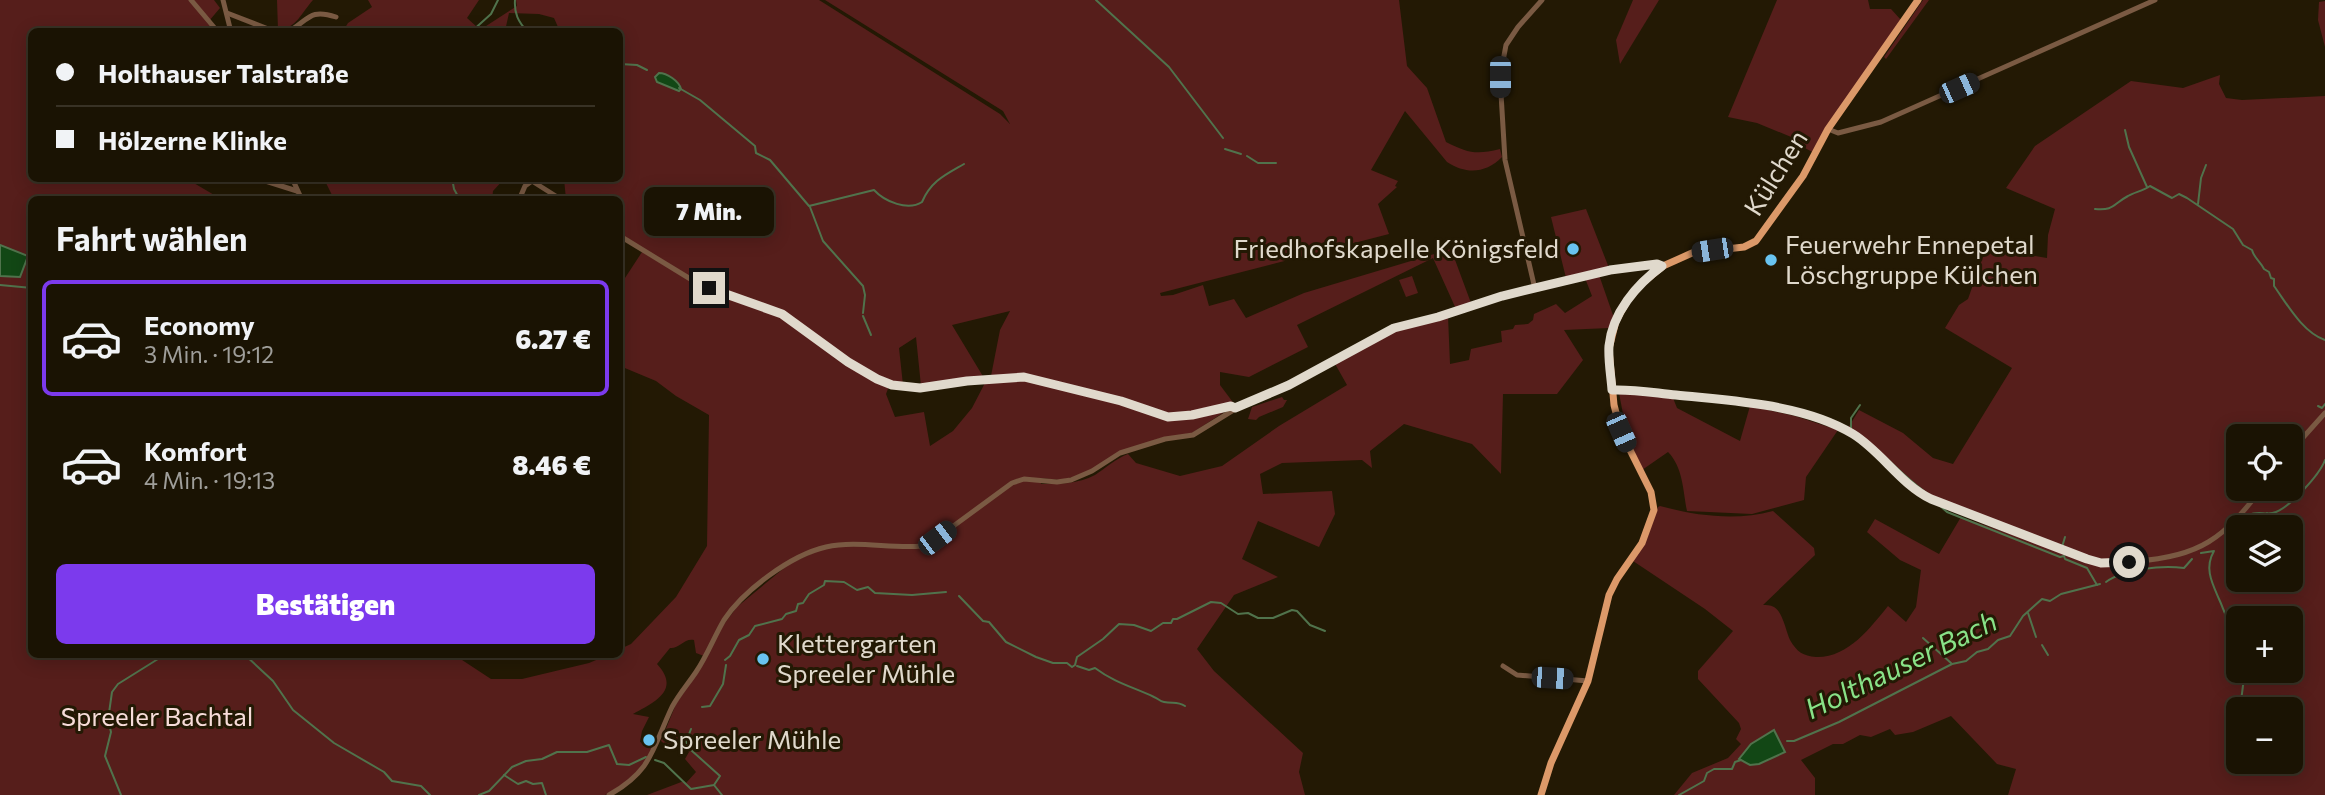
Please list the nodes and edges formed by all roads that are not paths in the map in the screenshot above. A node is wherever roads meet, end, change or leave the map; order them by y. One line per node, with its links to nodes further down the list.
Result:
1 (191, 0): 8 (street)
2 (223, 0): 6 (street)
3 (1542, 0): 23 (street)
4 (1918, 0): 12 (main road, Külchen)
5 (2155, 0): 12 (street)
6 (227, 13): 9 (street); 10 (street)
7 (336, 17): 11 (street)
8 (215, 28)
9 (230, 28)
10 (266, 28)
11 (293, 28)
12 (1828, 129): 22 (main road, Külchen)
13 (269, 182): 17 (street)
14 (294, 182): 17 (street)
15 (531, 182): 19 (street)
16 (534, 182): 20 (street)
17 (297, 191): 18 (street)
18 (300, 196)
19 (521, 196)
20 (556, 196)
21 (623, 238): 25 (street)
22 (1662, 266): 23 (street); 24 (main road, Külchen)
23 (1535, 289): 25 (street)
24 (1612, 390): 28 (street); 30 (main road)
25 (1235, 408): 31 (street)
26 (2325, 413): 27 (street)
27 (2303, 438)
28 (2251, 501)
29 (1503, 666): 30 (street)
30 (1588, 681): 32 (main road)
31 (608, 795)
32 (1541, 795)

